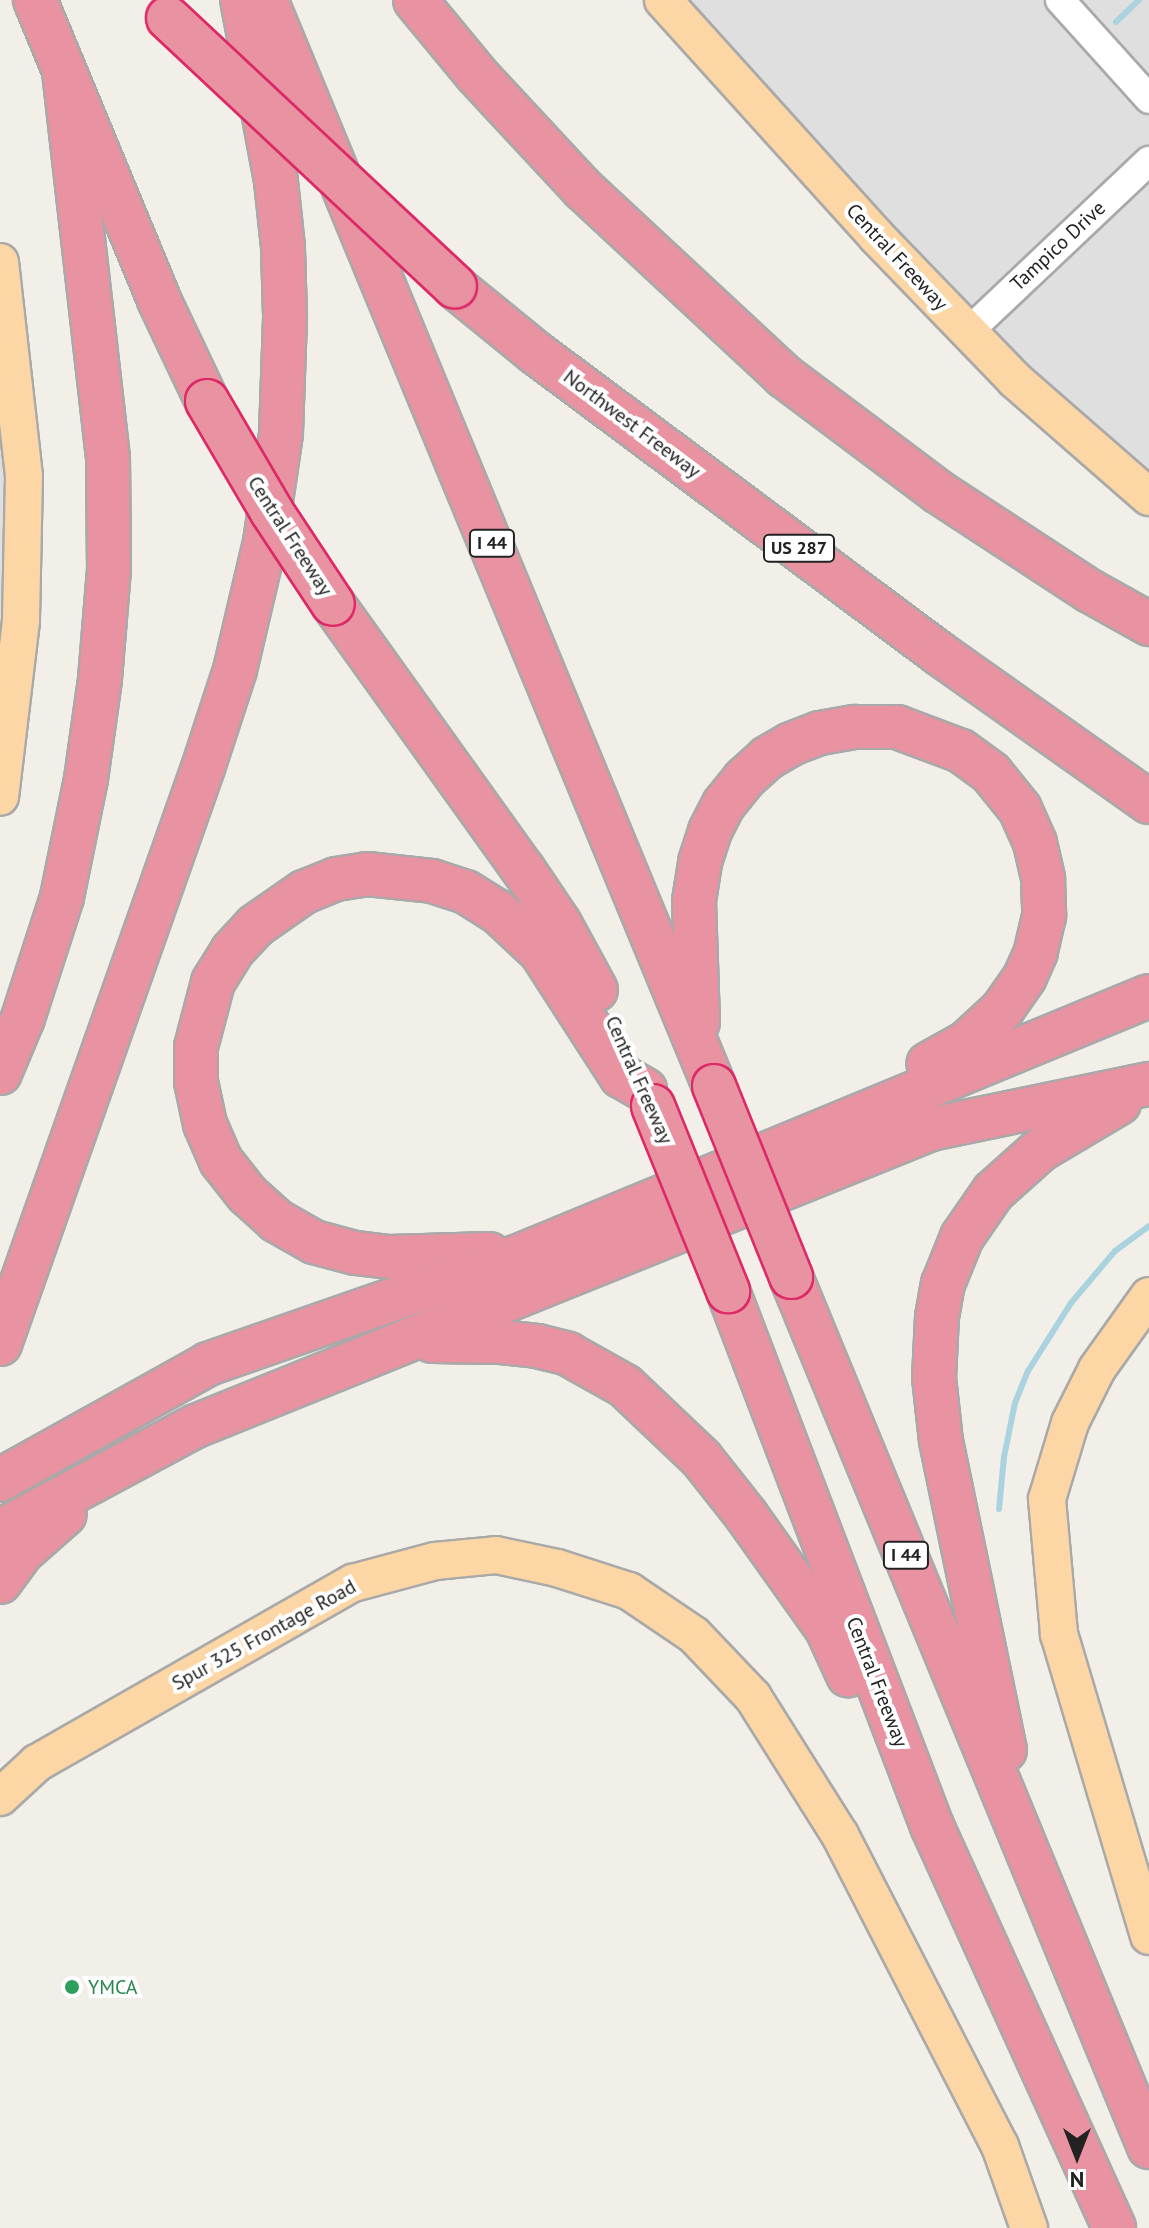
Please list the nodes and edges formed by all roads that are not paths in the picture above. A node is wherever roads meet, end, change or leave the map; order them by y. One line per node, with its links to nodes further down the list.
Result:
1 (35, 0): 8 (highway, Central Freeway)
2 (242, 0): 27 (highway)
3 (266, 0): 19 (highway, I 44)
4 (415, 0): 15 (highway)
5 (663, 0): 12 (main road, Central Freeway)
6 (1060, 0): 9 (street)
7 (161, 9): 17 (highway, Northwest Freeway / US 287, bridge)
8 (64, 72): 20 (highway); 22 (highway, Central Freeway, bridge)
9 (1149, 99)
10 (1149, 161): 12 (street, Tampico Drive)
11 (0, 262): 13 (main road)
12 (968, 332): 14 (main road, Central Freeway)
13 (6, 342): 16 (main road)
14 (1149, 497)
15 (1149, 624)
16 (2, 782)
17 (1149, 802)
18 (1149, 996): 23 (highway)
19 (698, 1045): 23 (highway); 34 (highway, I 44, bridge)
20 (0, 1073)
21 (1149, 1085): 26 (highway); 34 (highway)
22 (649, 1098): 24 (highway); 33 (highway, Central Freeway, bridge)
23 (830, 1126): 24 (highway)
24 (526, 1253): 29 (highway)
25 (1149, 1296): 35 (main road)
26 (411, 1341): 28 (highway); 33 (highway)
27 (0, 1344)
28 (130, 1459): 30 (highway); 31 (highway)
29 (0, 1480)
30 (0, 1531)
31 (0, 1582)
32 (0, 1797): 37 (main road, Spur 325 Frontage Road)
33 (932, 1826): 38 (highway, Central Freeway)
34 (1020, 1833): 36 (highway, I 44)
35 (1149, 1936)
36 (1149, 2147)
37 (1029, 2228)
38 (1114, 2228)

